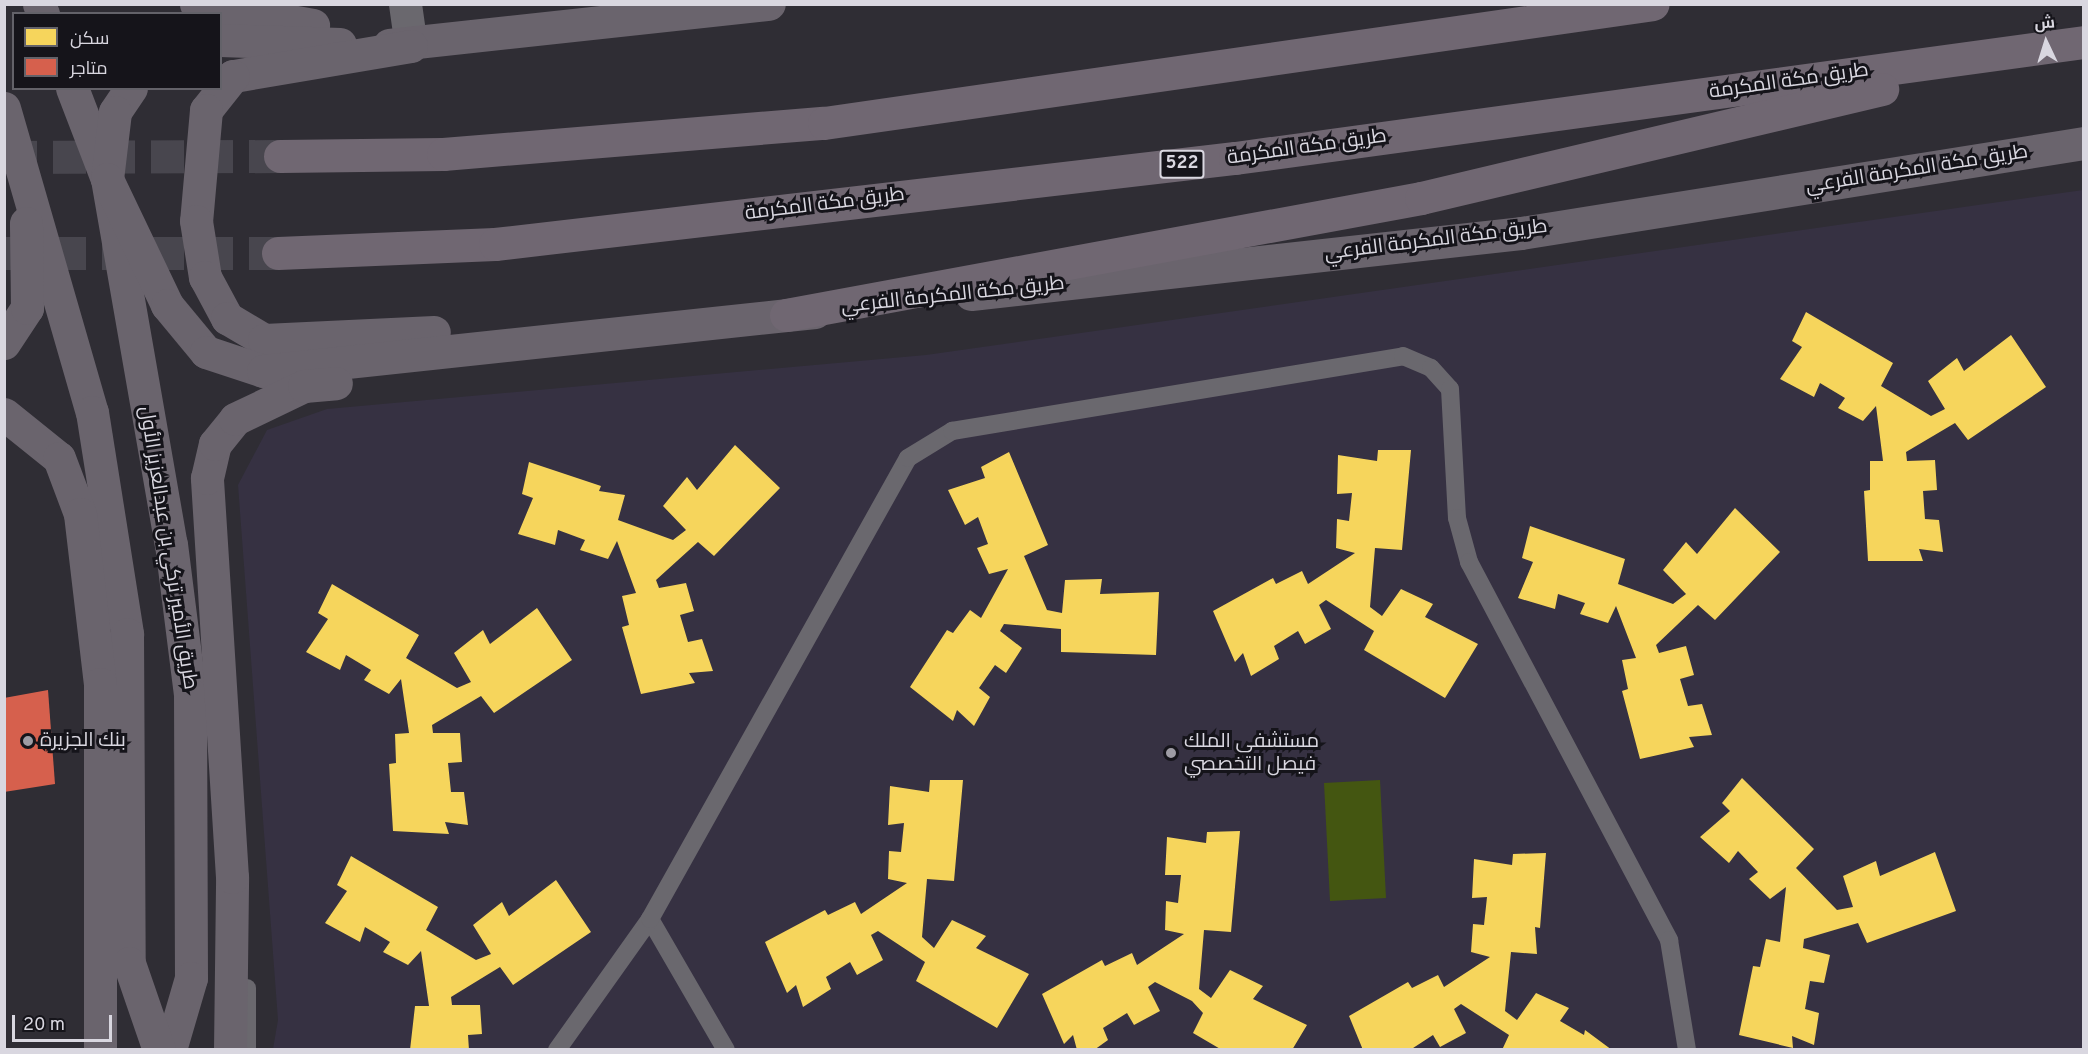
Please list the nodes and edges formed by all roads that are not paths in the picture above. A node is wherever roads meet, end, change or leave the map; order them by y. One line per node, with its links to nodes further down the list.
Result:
1 (196, 4): 7 (main road)
2 (405, 4): 7 (street)
3 (769, 4): 7 (main road)
4 (1653, 4): 15 (highway)
5 (222, 40): 7 (main road)
6 (2077, 43): 18 (highway, طريق مكة المكرمة / 522); 19 (highway)
7 (411, 46): 10 (main road)
8 (73, 90): 17 (main road, طريق الأمير تركي بن عبدالعزيز الأول)
9 (130, 90): 17 (main road)
10 (222, 90)
11 (222, 90): 19 (main road)
12 (4, 108): 16 (main road)
13 (4, 143): 16 (main road)
14 (2084, 143): 19 (main road, طريق مكة المكرمة الفرعي)
15 (280, 156)
16 (25, 175): 20 (main road); 25 (main road)
17 (107, 179): 19 (main road); 26 (main road, طريق الأمير تركي بن عبدالعزيز الأول)
18 (278, 253)
19 (786, 315): 22 (main road)
20 (4, 343)
21 (4, 414): 24 (main road)
22 (232, 877): 27 (main road); 28 (lane)
23 (650, 919): 29 (lane); 30 (lane); 31 (lane)
24 (100, 1050)
25 (159, 1050)
26 (170, 1050)
27 (230, 1050)
28 (247, 1050)
29 (556, 1050)
30 (726, 1050)
31 (1687, 1050)

